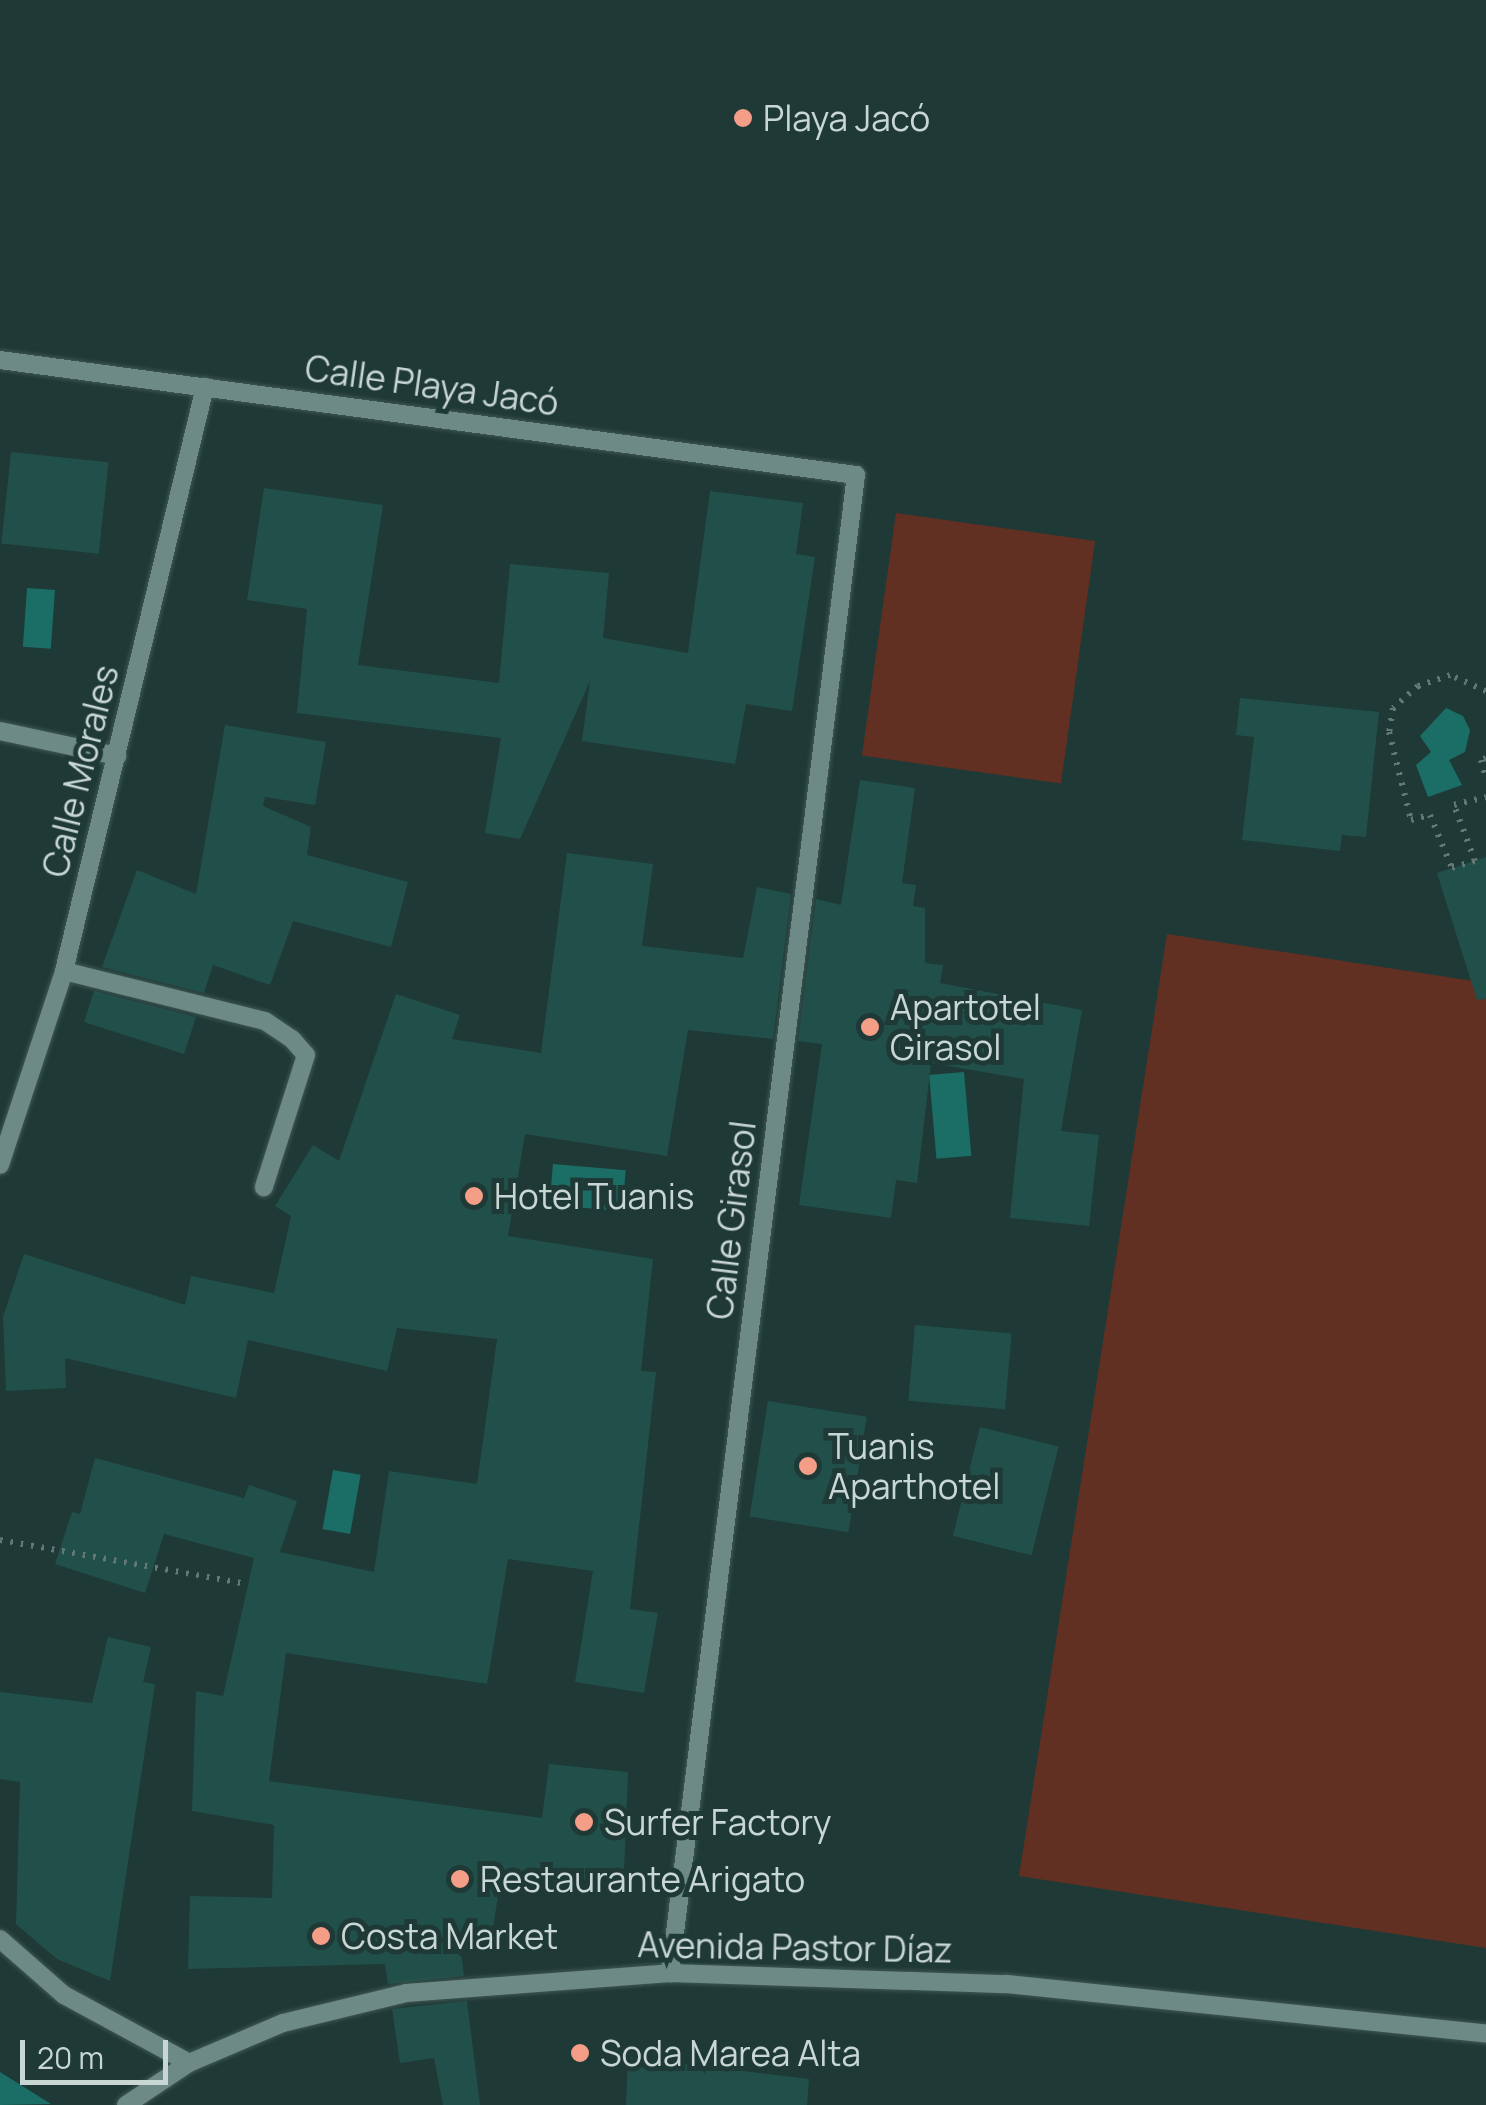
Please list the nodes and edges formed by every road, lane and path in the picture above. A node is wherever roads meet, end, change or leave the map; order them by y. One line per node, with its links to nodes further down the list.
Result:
1 (0, 360): 2 (street, Calle Playa Jacó)
2 (204, 388): 3 (street, Calle Playa Jacó); 6 (street, Calle Morales)
3 (856, 475): 16 (street, Calle Girasol)
4 (1486, 692): 9 (path)
5 (0, 732): 6 (street)
6 (117, 756): 10 (street, Calle Morales)
7 (1486, 758): 8 (path)
8 (1486, 779)
9 (1486, 796)
10 (64, 971): 11 (street, Calle Morales); 12 (street)
11 (0, 1165)
12 (264, 1187)
13 (0, 1540): 14 (path)
14 (242, 1582)
15 (0, 1939): 18 (street)
16 (670, 1973): 17 (street, Avenida Pastor Díaz); 18 (street, Avenida Pastor Díaz)
17 (1486, 2034)
18 (189, 2063): 19 (street, Avenida Pastor Díaz)
19 (126, 2105)

